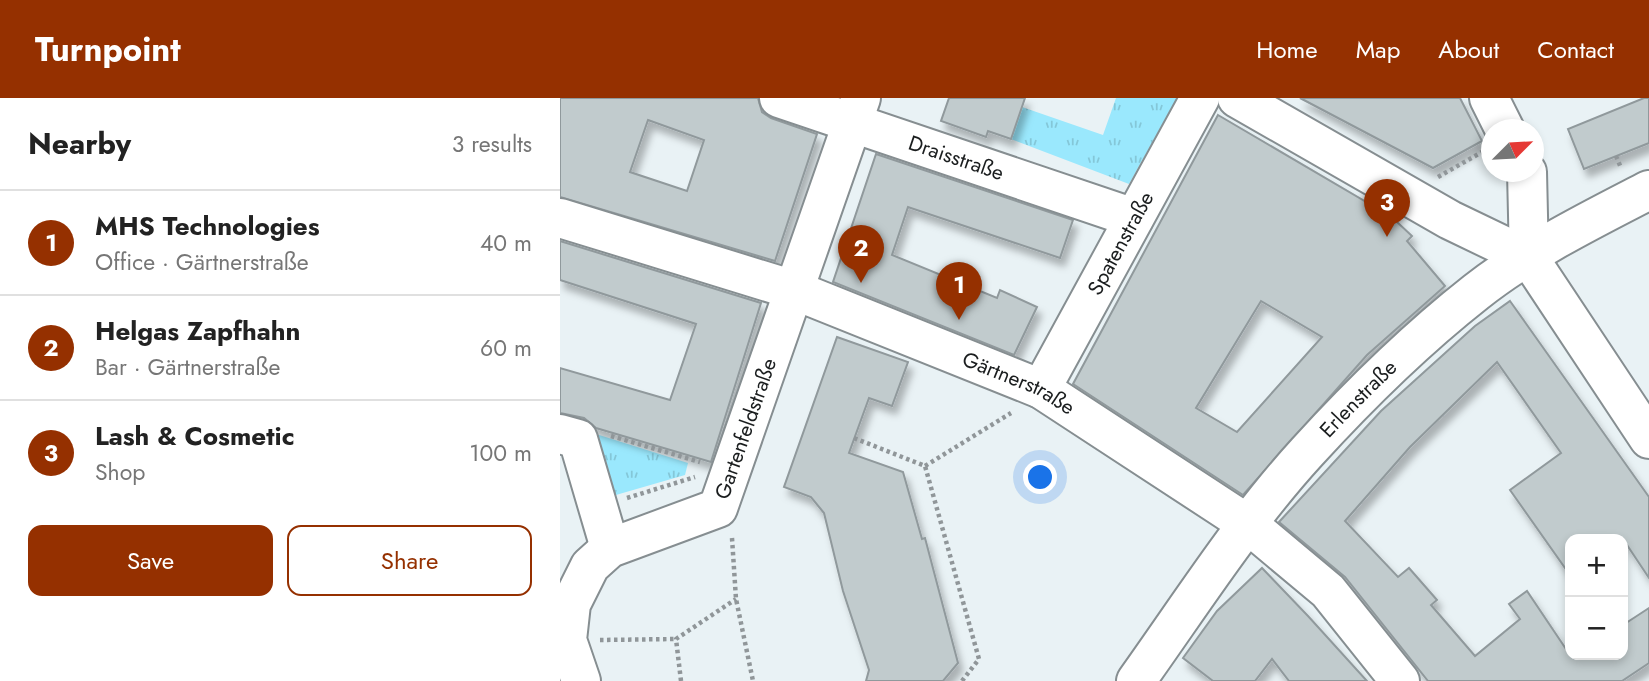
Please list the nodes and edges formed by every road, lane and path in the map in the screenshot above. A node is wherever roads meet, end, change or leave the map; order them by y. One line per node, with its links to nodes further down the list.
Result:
1 (779, 98): 5 (street, Draisstraße)
2 (1200, 98): 12 (street, Spatenstraße)
3 (1237, 98): 10 (street)
4 (1489, 98): 6 (street)
5 (856, 110): 12 (street, Draisstraße); 14 (street, Gartenfeldstraße)
6 (1500, 119)
7 (1481, 152): 10 (path)
8 (1527, 182): 13 (street)
9 (1649, 190): 13 (street, Erlenstraße)
10 (1408, 195): 13 (street)
11 (560, 218): 14 (street, Gärtnerstraße)
12 (1133, 218): 15 (street, Spatenstraße)
13 (1529, 258): 18 (street); 23 (street, Erlenstraße)
14 (794, 290): 15 (street, Gärtnerstraße); 20 (street, Gartenfeldstraße)
15 (1027, 401): 19 (path); 23 (street, Gärtnerstraße)
16 (569, 436): 20 (path); 21 (street)
17 (854, 438): 19 (path)
18 (1649, 439)
19 (925, 466): 31 (path)
20 (731, 472): 21 (path); 22 (street, Gartenfeldstraße)
21 (598, 506): 24 (street)
22 (718, 509): 24 (street, Gartenfeldstraße); 25 (path)
23 (1249, 525): 32 (street, Erlenstraße); 33 (street, Gärtnerstraße)
24 (610, 548): 27 (street, Gartenfeldstraße)
25 (736, 599): 26 (path); 30 (path)
26 (676, 639): 27 (path); 29 (path)
27 (562, 640): 28 (street, Gartenfeldstraße)
28 (581, 681)
29 (681, 681)
30 (753, 681)
31 (962, 681)
32 (1136, 681)
33 (1400, 681)

